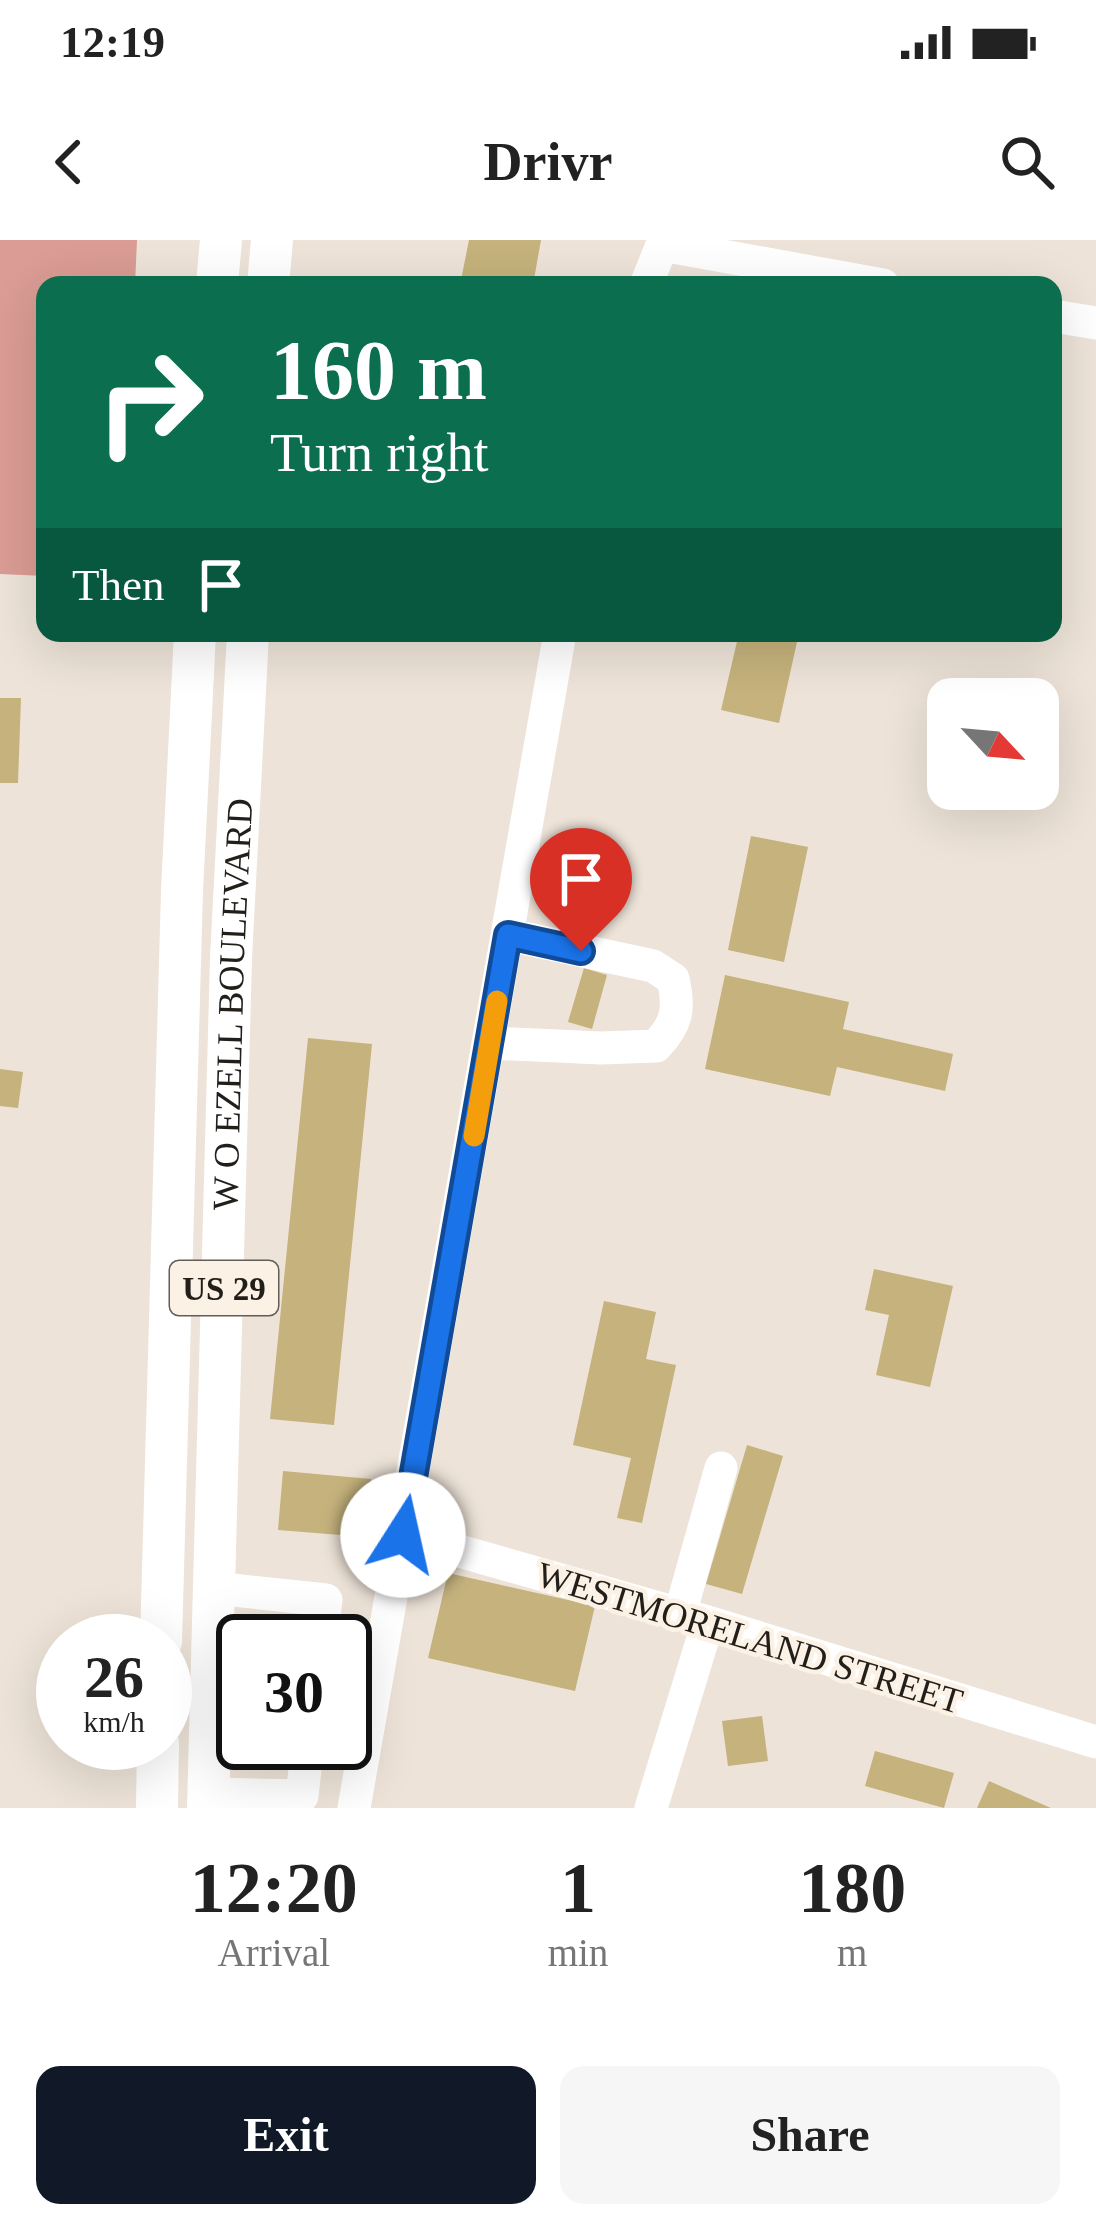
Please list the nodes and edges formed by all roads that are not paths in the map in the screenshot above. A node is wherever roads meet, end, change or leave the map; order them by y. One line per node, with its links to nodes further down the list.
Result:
1 (220, 240): 4 (main road)
2 (272, 240): 5 (main road)
3 (663, 243): 6 (street); 7 (street)
4 (218, 276)
5 (269, 276)
6 (650, 276)
7 (836, 276)
8 (1062, 317): 9 (street)
9 (1096, 323)
10 (558, 642): 13 (street)
11 (194, 649): 12 (main road); 14 (main road, W O EZELL BOULEVARD / US 29)
12 (247, 651): 15 (main road, W O EZELL BOULEVARD / US 29)
13 (508, 935): 16 (street); 16 (street)
14 (179, 1014): 15 (main road); 18 (main road, W O EZELL BOULEVARD / US 29)
15 (230, 1015): 19 (main road, W O EZELL BOULEVARD / US 29)
16 (490, 1043): 20 (street)
17 (721, 1468): 24 (street)
18 (165, 1522): 19 (main road); 22 (main road, W O EZELL BOULEVARD / US 29)
19 (217, 1528): 21 (main road, W O EZELL BOULEVARD / US 29)
20 (403, 1535): 24 (street, WESTMORELAND STREET); 25 (street)
21 (214, 1588): 23 (street); 30 (main road, W O EZELL BOULEVARD / US 29)
22 (162, 1614)
23 (324, 1614)
24 (694, 1618): 26 (street, WESTMORELAND STREET); 33 (street)
25 (372, 1653)
26 (1096, 1742)
27 (158, 1770): 31 (main road)
28 (305, 1770): 30 (street)
29 (355, 1770): 32 (street)
30 (208, 1801)
31 (157, 1808)
32 (354, 1808)
33 (651, 1808)

